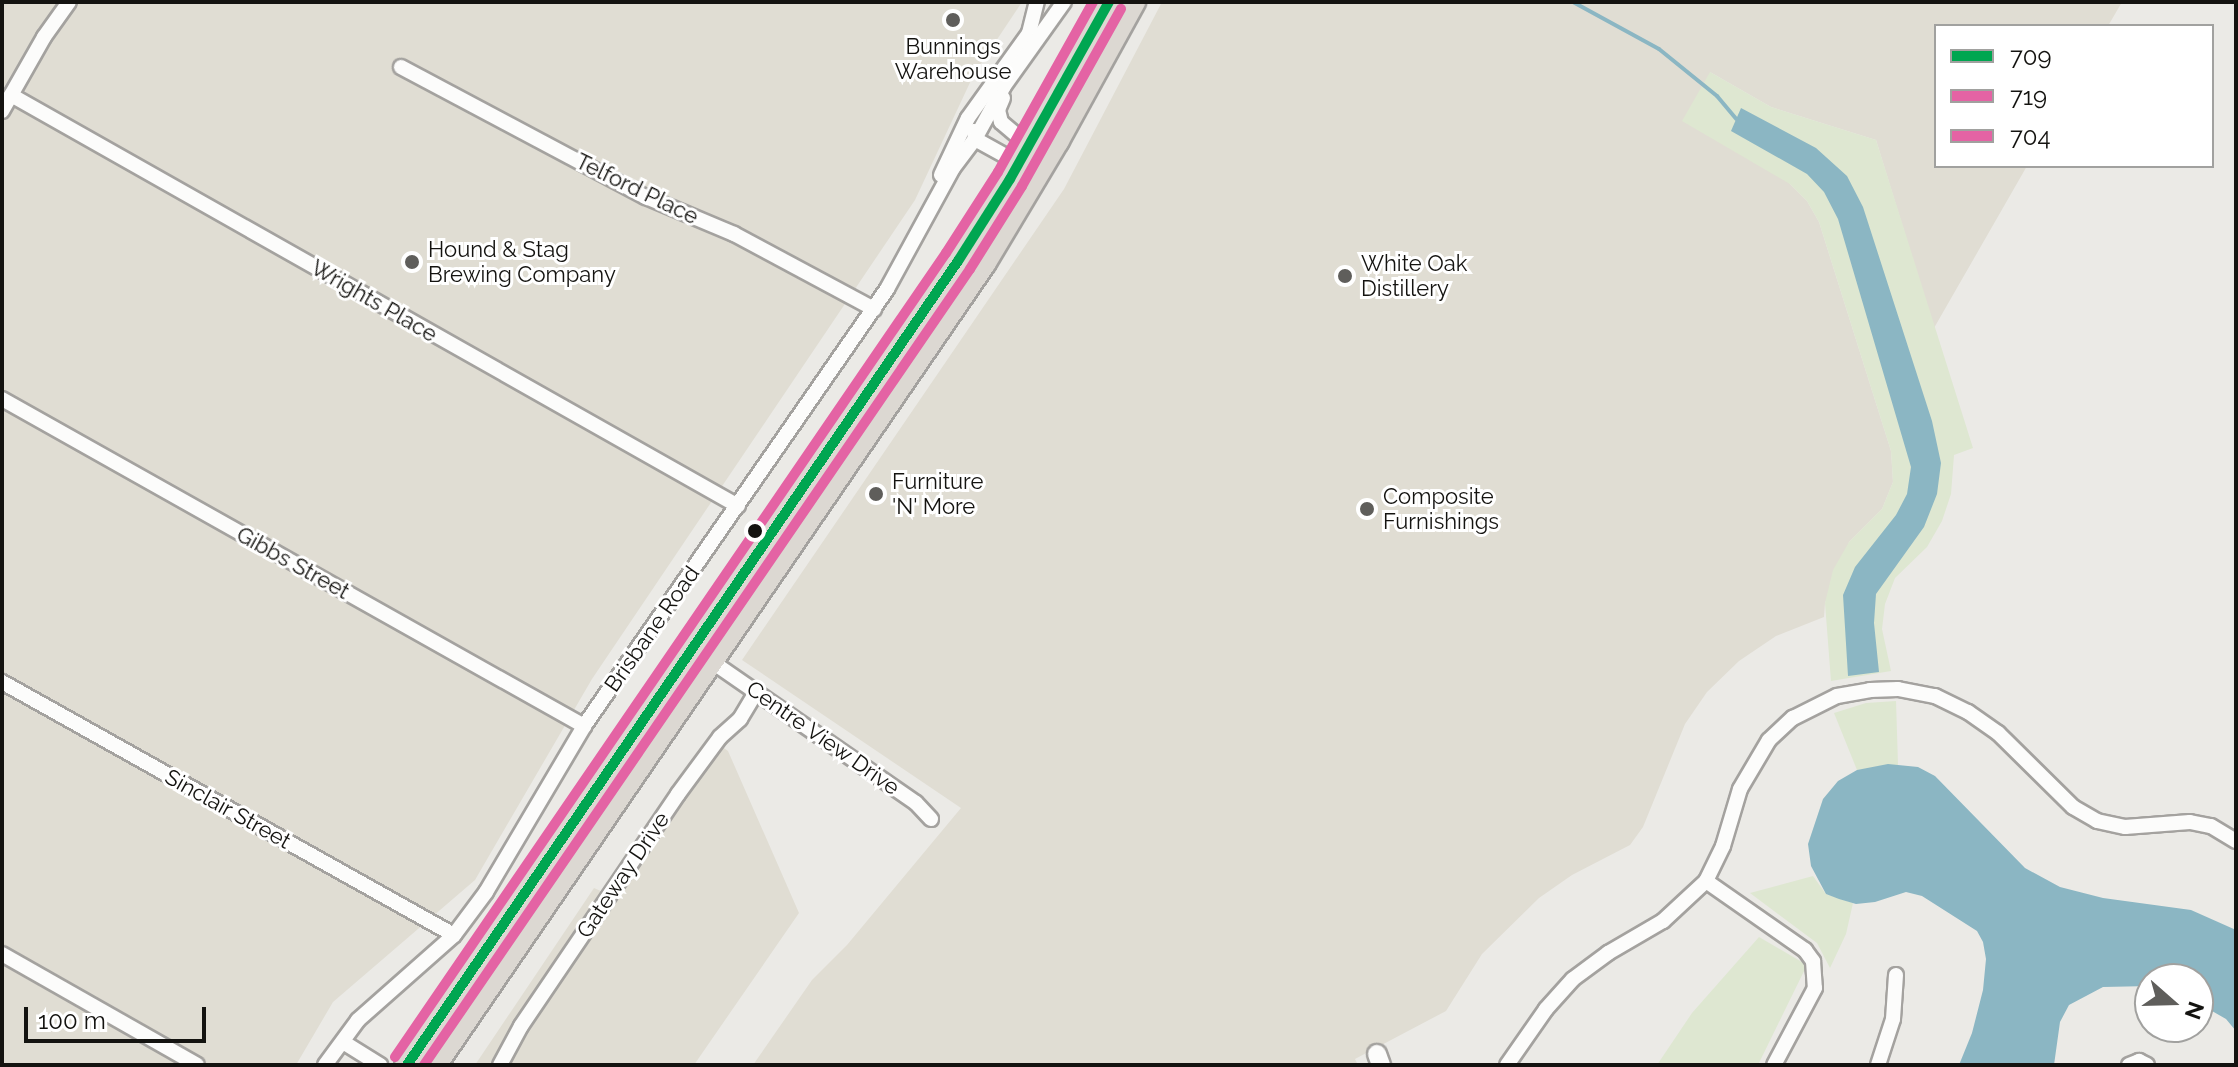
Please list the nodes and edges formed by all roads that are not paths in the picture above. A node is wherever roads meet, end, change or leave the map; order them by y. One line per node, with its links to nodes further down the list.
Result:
1 (69, 2): 8 (street)
2 (1037, 2): 9 (street)
3 (1064, 2): 7 (street)
4 (1109, 2): 12 (highway, Brisbane Road)
5 (1133, 2): 12 (highway, Brisbane Road)
6 (401, 67): 14 (street, Telford Place)
7 (1018, 70): 11 (street); 12 (street)
8 (11, 95): 10 (street); 16 (street, Wrights Place)
9 (974, 110): 11 (street); 13 (street)
10 (2, 111)
11 (975, 139): 12 (street); 13 (street)
12 (1033, 160): 17 (highway, Brisbane Road); 31 (highway, Brisbane Road)
13 (937, 195): 14 (street, Brisbane Road)
14 (874, 309): 16 (street, Brisbane Road)
15 (2, 399): 20 (street, Gibbs Street)
16 (738, 506): 20 (street, Brisbane Road)
17 (711, 661): 19 (street, Centre View Drive); 32 (highway, Brisbane Road)
18 (2, 682): 24 (street, Sinclair Street)
19 (757, 691): 21 (street, Centre View Drive); 33 (street, Gateway Drive)
20 (584, 726): 24 (street, Brisbane Road)
21 (931, 819)
22 (2236, 841): 23 (street)
23 (1706, 881): 34 (street); 35 (street)
24 (454, 935): 27 (street, Brisbane Road)
25 (2, 954): 29 (street)
26 (1896, 975): 36 (street)
27 (343, 1042): 28 (street, Brisbane Road); 30 (street)
28 (330, 1063)
29 (197, 1065)
30 (380, 1065)
31 (407, 1065)
32 (434, 1065)
33 (500, 1065)
34 (1507, 1065)
35 (1774, 1065)
36 (1878, 1065)
37 (2129, 1065): 38 (street)
38 (2147, 1065)

